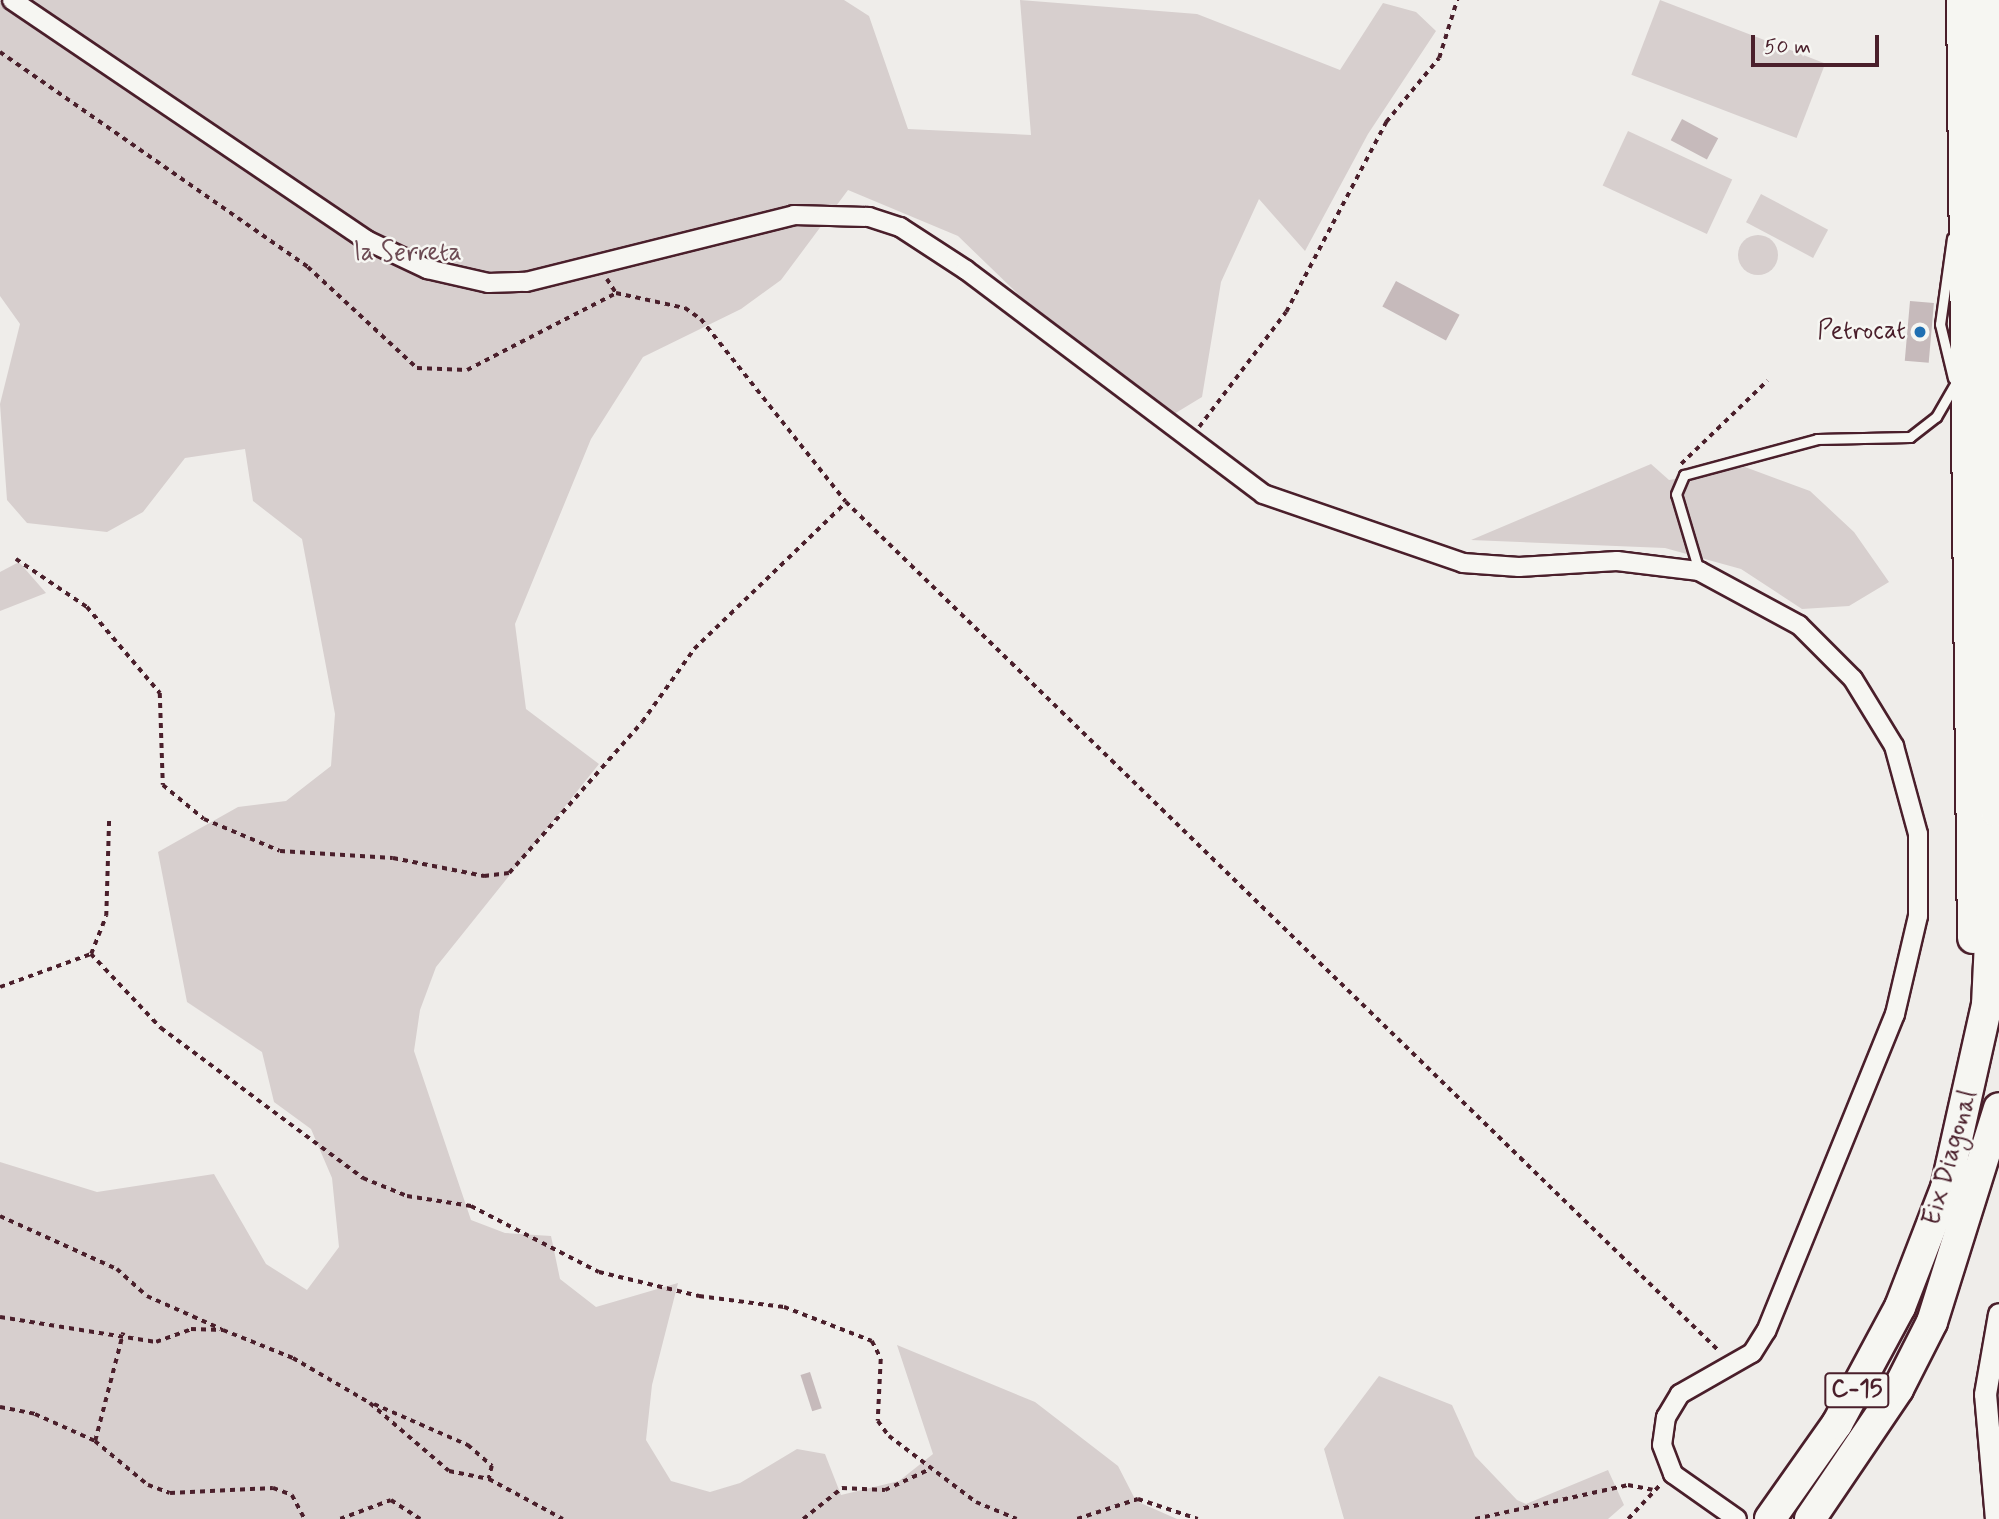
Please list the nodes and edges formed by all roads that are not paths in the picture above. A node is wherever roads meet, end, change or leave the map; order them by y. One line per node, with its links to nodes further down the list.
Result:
1 (12, 0): 7 (street)
2 (1962, 0): 4 (highway)
3 (1987, 0): 10 (highway, Eix Diagonal / C-15)
4 (1963, 121): 5 (lane); 6 (highway)
5 (1954, 381): 6 (lane); 7 (lane)
6 (1968, 509): 10 (highway)
7 (1699, 571): 13 (street)
8 (1999, 1108): 12 (highway, Eix Diagonal / C-15)
9 (1999, 1174): 12 (highway)
10 (1924, 1249): 14 (highway, Eix Diagonal / C-15)
11 (1999, 1314): 16 (street)
12 (1931, 1322): 15 (highway, Eix Diagonal / C-15)
13 (1737, 1519)
14 (1770, 1519)
15 (1810, 1519)
16 (1996, 1519)

